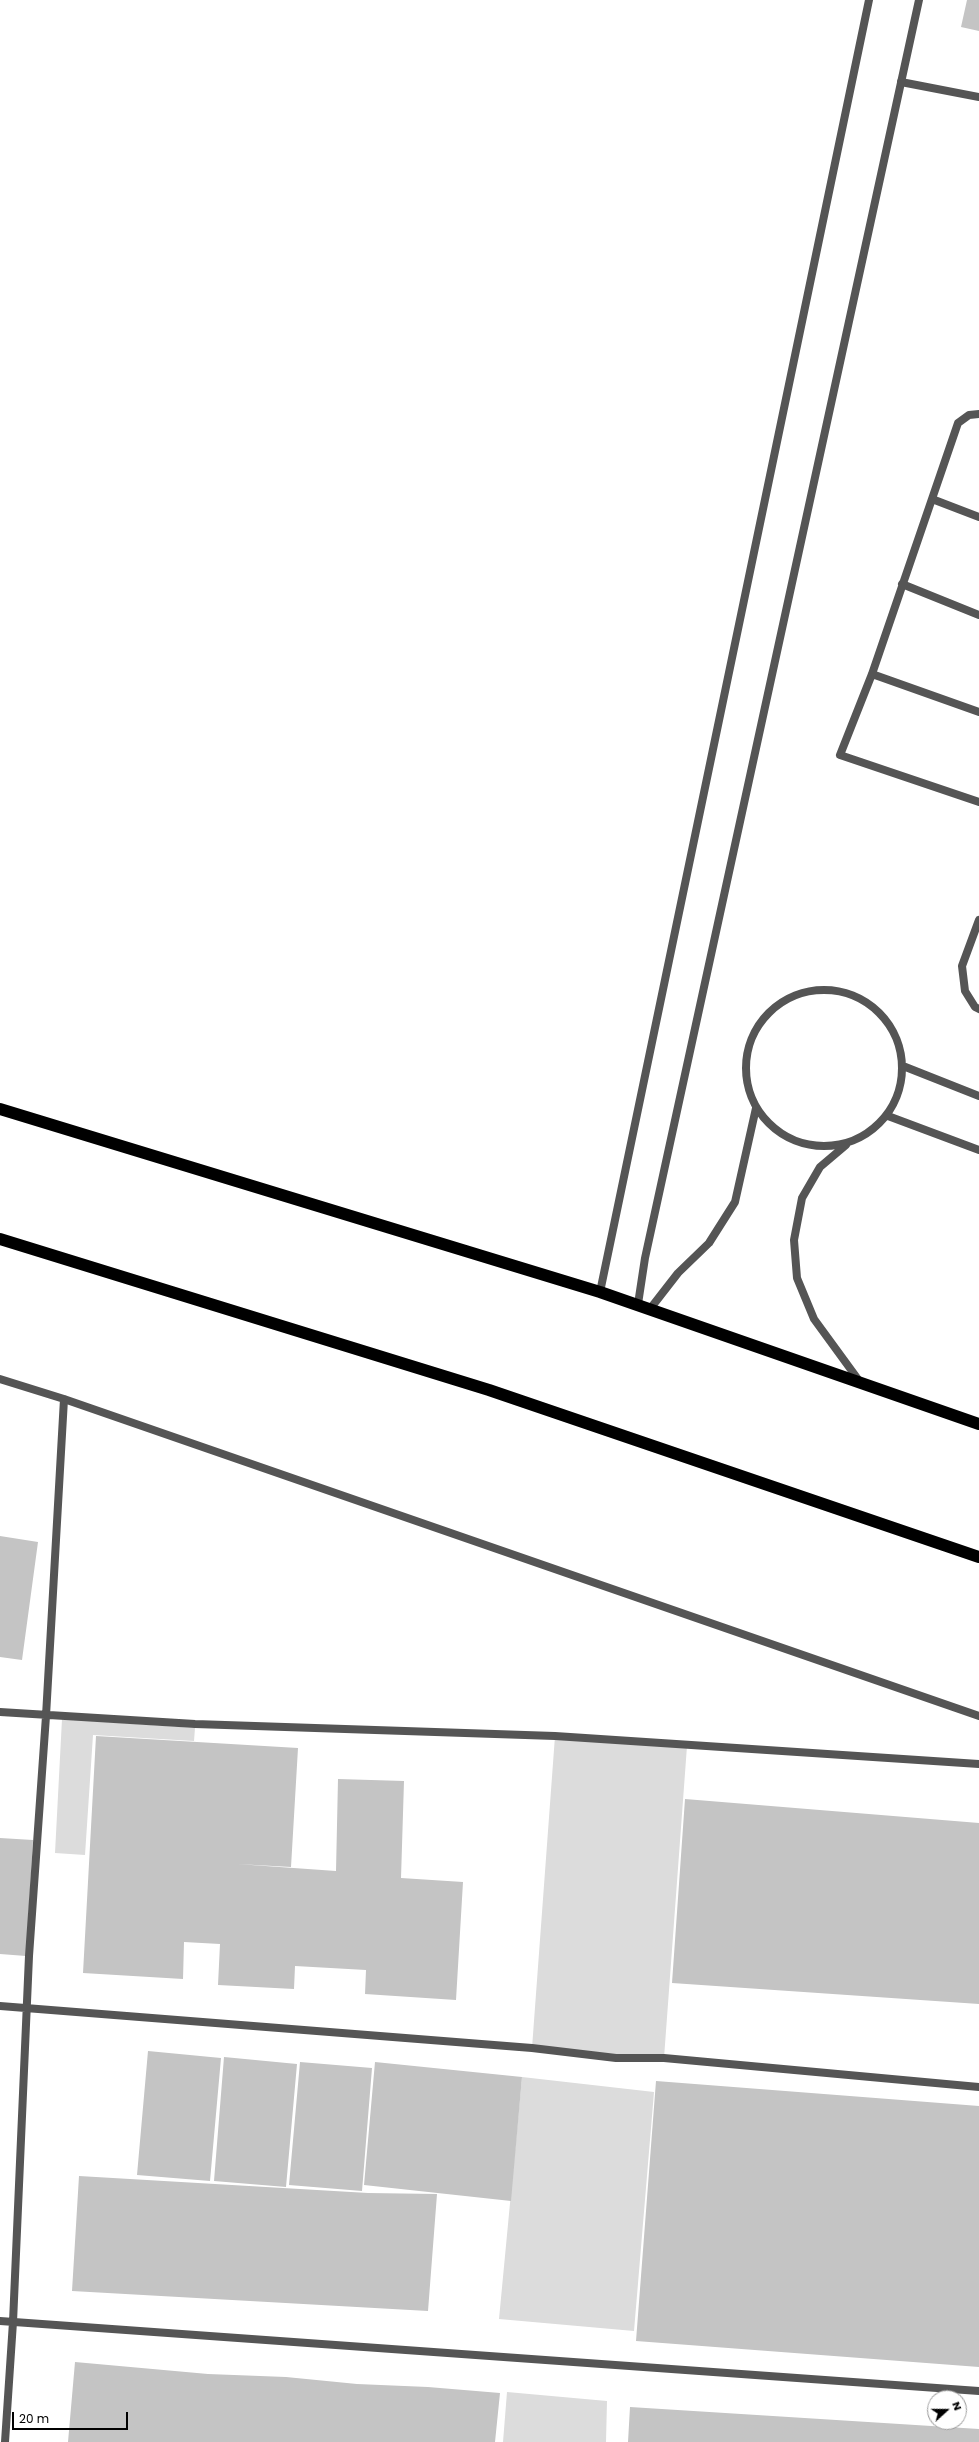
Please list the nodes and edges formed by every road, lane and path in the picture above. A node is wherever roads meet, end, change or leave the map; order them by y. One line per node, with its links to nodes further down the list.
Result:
1 (869, 0): 23 (street)
2 (919, 0): 3 (street)
3 (901, 82): 4 (street); 24 (street)
4 (979, 97)
5 (979, 414): 6 (street)
6 (932, 499): 7 (street); 8 (street)
7 (979, 517)
8 (902, 584): 9 (street); 10 (street)
9 (979, 615)
10 (872, 674): 11 (street); 12 (street)
11 (979, 712)
12 (979, 802)
13 (979, 920): 14 (street)
14 (979, 1009)
15 (903, 1066): 16 (street); 17 (street); 19 (street)
16 (979, 1096)
17 (756, 1108): 20 (street); 25 (street)
18 (0, 1110): 23 (highway)
19 (888, 1116): 20 (street); 21 (street)
20 (846, 1145): 27 (street)
21 (979, 1150)
22 (0, 1239): 32 (highway)
23 (600, 1292): 24 (highway)
24 (638, 1304): 25 (highway)
25 (650, 1309): 27 (highway)
26 (0, 1379): 29 (street)
27 (860, 1382): 31 (highway)
28 (0, 1384): 29 (street)
29 (19, 1385): 30 (street)
30 (64, 1399): 34 (street); 35 (street)
31 (979, 1424)
32 (979, 1557)
33 (0, 1712): 34 (street)
34 (46, 1716): 36 (street); 38 (street)
35 (979, 1716)
36 (979, 1764)
37 (0, 2006): 38 (street)
38 (28, 2008): 39 (street); 41 (street)
39 (979, 2087)
40 (0, 2321): 41 (street)
41 (13, 2322): 42 (street); 43 (street)
42 (979, 2391)
43 (4, 2442)

